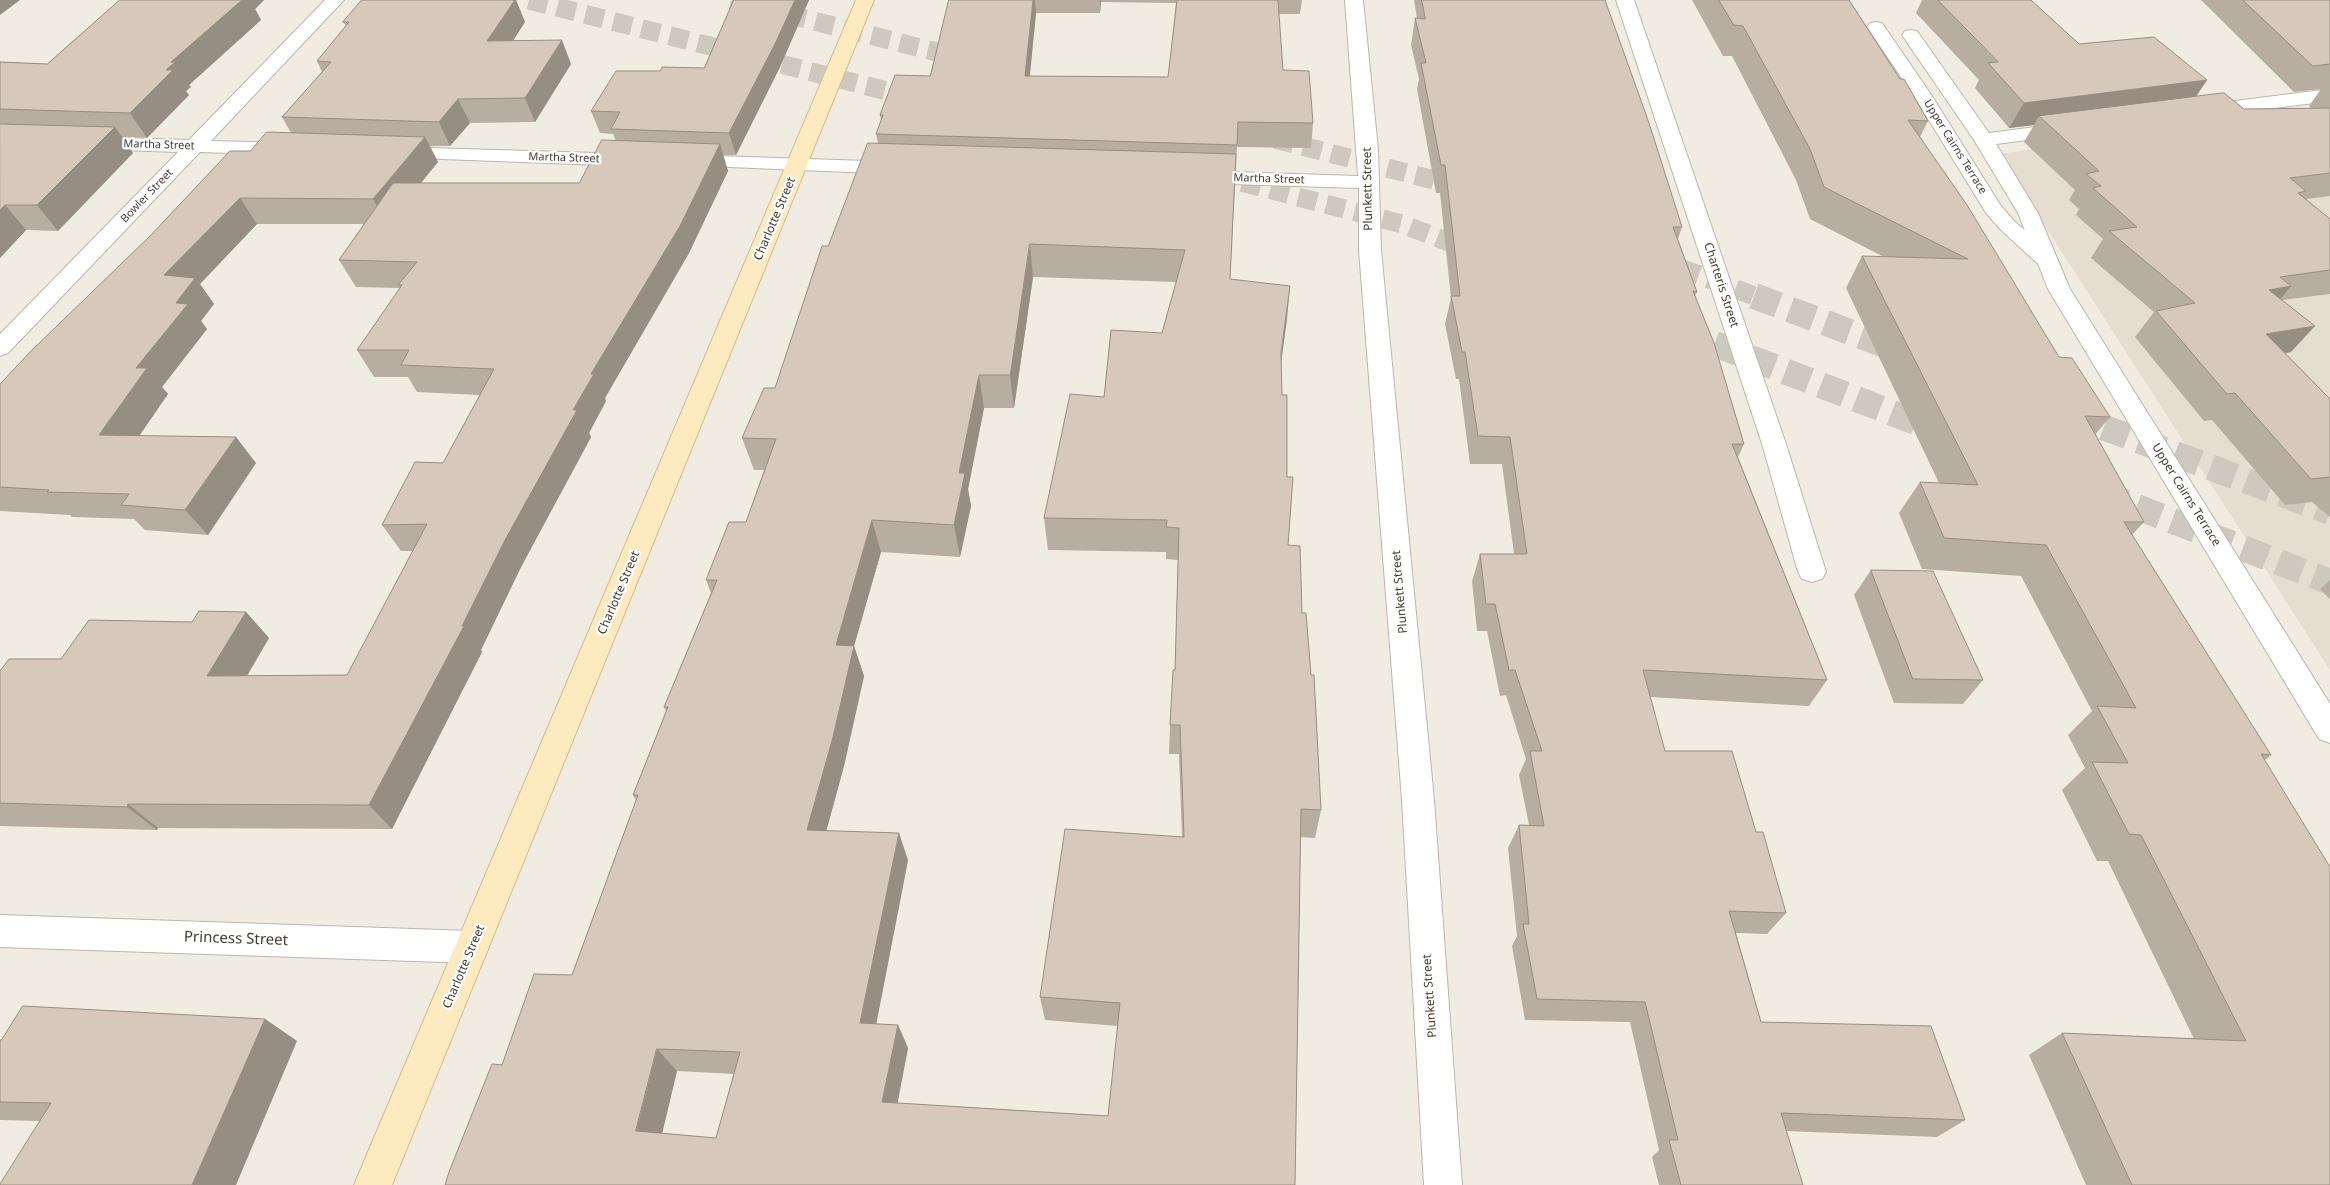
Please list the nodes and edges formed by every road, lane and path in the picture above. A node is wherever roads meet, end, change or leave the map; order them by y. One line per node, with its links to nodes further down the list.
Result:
1 (335, 0): 12 (street, Bowler Street)
2 (865, 0): 15 (street, Charlotte Street)
3 (1354, 0): 18 (street, Plunkett Street)
4 (1625, 0): 21 (street, Charteris Street)
5 (1876, 27): 19 (street, Upper Cairns Terrace)
6 (1911, 34): 10 (street, Upper Cairns Terrace)
7 (2330, 95): 8 (street)
8 (2185, 114)
9 (2089, 126): 10 (street)
10 (1984, 140): 19 (street, Upper Cairns Terrace)
11 (68, 143): 12 (street, Martha Street)
12 (194, 146): 13 (street, Martha Street); 20 (street, Bowler Street)
13 (313, 150)
14 (372, 152): 15 (street, Martha Street)
15 (797, 165): 16 (street, Martha Street); 24 (street, Charlotte Street)
16 (920, 168)
17 (1177, 176): 18 (street, Martha Street)
18 (1368, 182): 26 (street, Plunkett Street)
19 (2045, 258): 22 (street, Upper Cairns Terrace)
20 (0, 348)
21 (1812, 572)
22 (2330, 730)
23 (0, 931): 24 (street, Princess Street)
24 (472, 947): 25 (street, Charlotte Street)
25 (373, 1185)
26 (1444, 1185)

